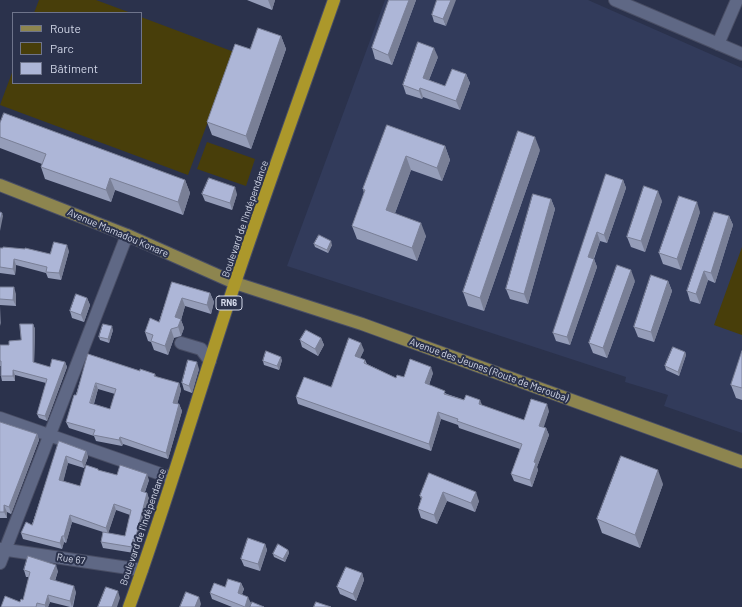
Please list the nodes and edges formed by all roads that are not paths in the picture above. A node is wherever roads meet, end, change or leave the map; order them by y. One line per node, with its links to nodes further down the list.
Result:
1 (334, 0): 8 (highway, Boulevard de l'Indépendance / RN6)
2 (615, 0): 4 (street)
3 (737, 0): 4 (street)
4 (718, 44): 5 (street)
5 (742, 54)
6 (0, 185): 7 (main road, Avenue Mamadou Konare)
7 (128, 235): 8 (main road, Avenue Mamadou Konare); 12 (street)
8 (235, 283): 10 (highway, Boulevard de l'Indépendance / RN6); 13 (main road, Avenue des Jeunes (Route de Merouba))
9 (181, 343): 10 (street)
10 (210, 361): 14 (highway, Boulevard de l'Indépendance / RN6)
11 (0, 418): 12 (street)
12 (50, 435): 14 (street); 15 (street)
13 (742, 462)
14 (172, 478): 17 (highway, Boulevard de l'Indépendance / RN6)
15 (3, 549): 16 (street); 17 (street, Rue 67)
16 (0, 563)
17 (142, 570): 18 (highway, Boulevard de l'Indépendance / RN6)
18 (129, 607)

